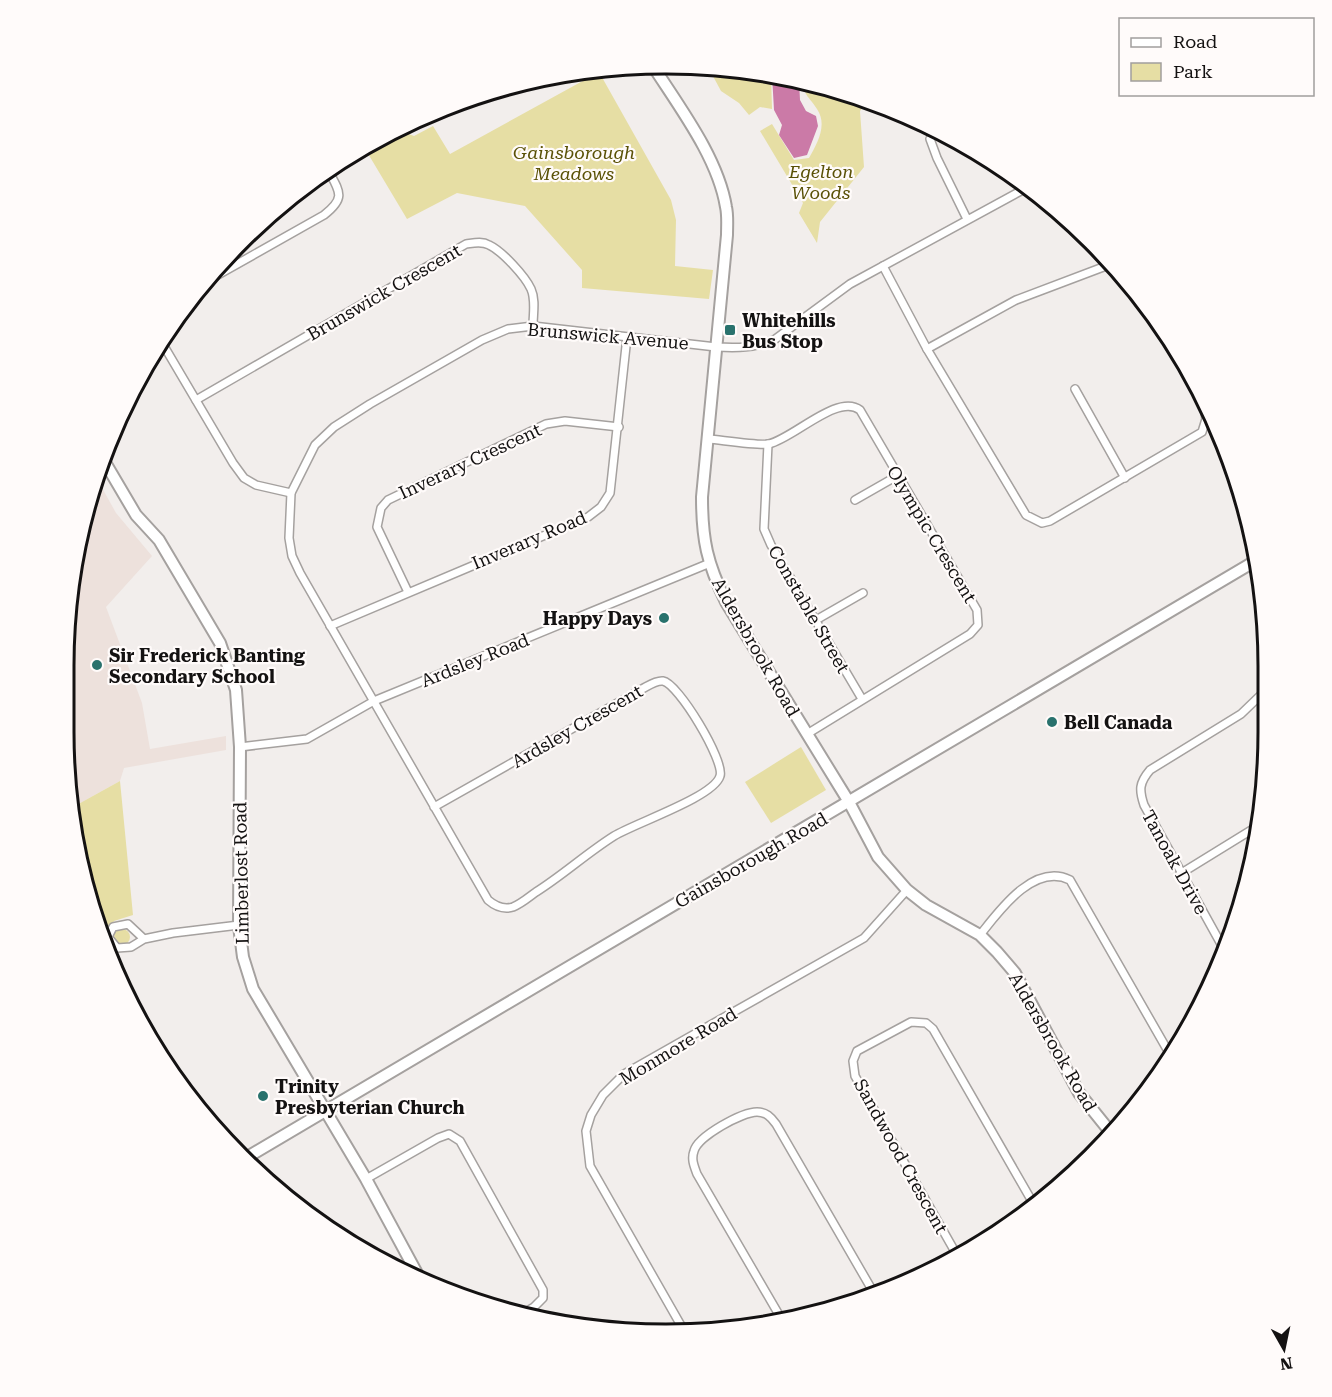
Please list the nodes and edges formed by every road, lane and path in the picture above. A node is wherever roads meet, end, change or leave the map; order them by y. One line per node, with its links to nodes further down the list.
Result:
1 (658, 74): 11 (street, Aldersbrook Road)
2 (930, 139): 5 (street)
3 (331, 177): 8 (street)
4 (1020, 191): 5 (street, Brunswick Avenue)
5 (967, 219): 6 (street, Brunswick Avenue)
6 (883, 266): 11 (street, Brunswick Avenue); 13 (street)
7 (1104, 267): 13 (street)
8 (225, 271)
9 (533, 326): 10 (street, Brunswick Avenue); 15 (street, Brunswick Crescent); 23 (street, Brunswick Avenue)
10 (627, 337): 11 (street, Brunswick Avenue); 17 (street, Inverary Road)
11 (717, 347): 18 (street, Aldersbrook Road)
12 (166, 348): 15 (street)
13 (927, 349): 22 (street)
14 (1075, 389): 22 (street)
15 (196, 399): 23 (street)
16 (1205, 422): 22 (street)
17 (619, 427): 27 (street, Inverary Road); 27 (street, Inverary Crescent)
18 (709, 439): 19 (street); 25 (street, Aldersbrook Road)
19 (768, 444): 21 (street, Olympic Crescent); 29 (street, Constable Street)
20 (108, 468): 35 (street, Limberlost Road)
21 (897, 476): 24 (street); 32 (street, Olympic Crescent)
22 (1125, 478)
23 (291, 493): 30 (street, Brunswick Avenue)
24 (855, 500)
25 (710, 563): 33 (street, Ardsley Road); 34 (street, Aldersbrook Road)
26 (1249, 565): 36 (street, Gainsborough Road)
27 (408, 592): 30 (street, Inverary Road)
28 (864, 593): 29 (street)
29 (816, 620): 32 (street, Constable Street)
30 (330, 626): 33 (street, Brunswick Avenue)
31 (1258, 698): 39 (street, Tanoak Drive)
32 (861, 699): 34 (street, Olympic Crescent)
33 (374, 701): 35 (street, Ardsley Road); 37 (street, Ardsley Crescent)
34 (807, 734): 36 (street, Aldersbrook Road)
35 (240, 747): 41 (street, Limberlost Road)
36 (849, 802): 40 (street, Aldersbrook Road); 48 (street, Gainsborough Road)
37 (434, 807): 37 (street, Ardsley Crescent)
38 (1250, 831): 39 (street)
39 (1180, 874): 45 (street, Tanoak Drive)
40 (907, 890): 43 (street, Aldersbrook Road); 58 (street, Monmore Road)
41 (239, 925): 44 (street); 48 (street, Limberlost Road)
42 (110, 934): 44 (street)
43 (980, 935): 47 (street); 49 (street, Aldersbrook Road)
44 (144, 939): 46 (street)
45 (1219, 941)
46 (114, 944)
47 (1166, 1048)
48 (325, 1110): 50 (street, Gainsborough Road); 51 (street, Limberlost Road)
49 (1106, 1127)
50 (252, 1154)
51 (366, 1179): 54 (street, Limberlost Road); 56 (street)
52 (1030, 1198): 53 (street, Sandwood Crescent)
53 (953, 1249)
54 (413, 1266)
55 (870, 1287): 57 (street)
56 (533, 1308)
57 (778, 1313)
58 (680, 1323)

